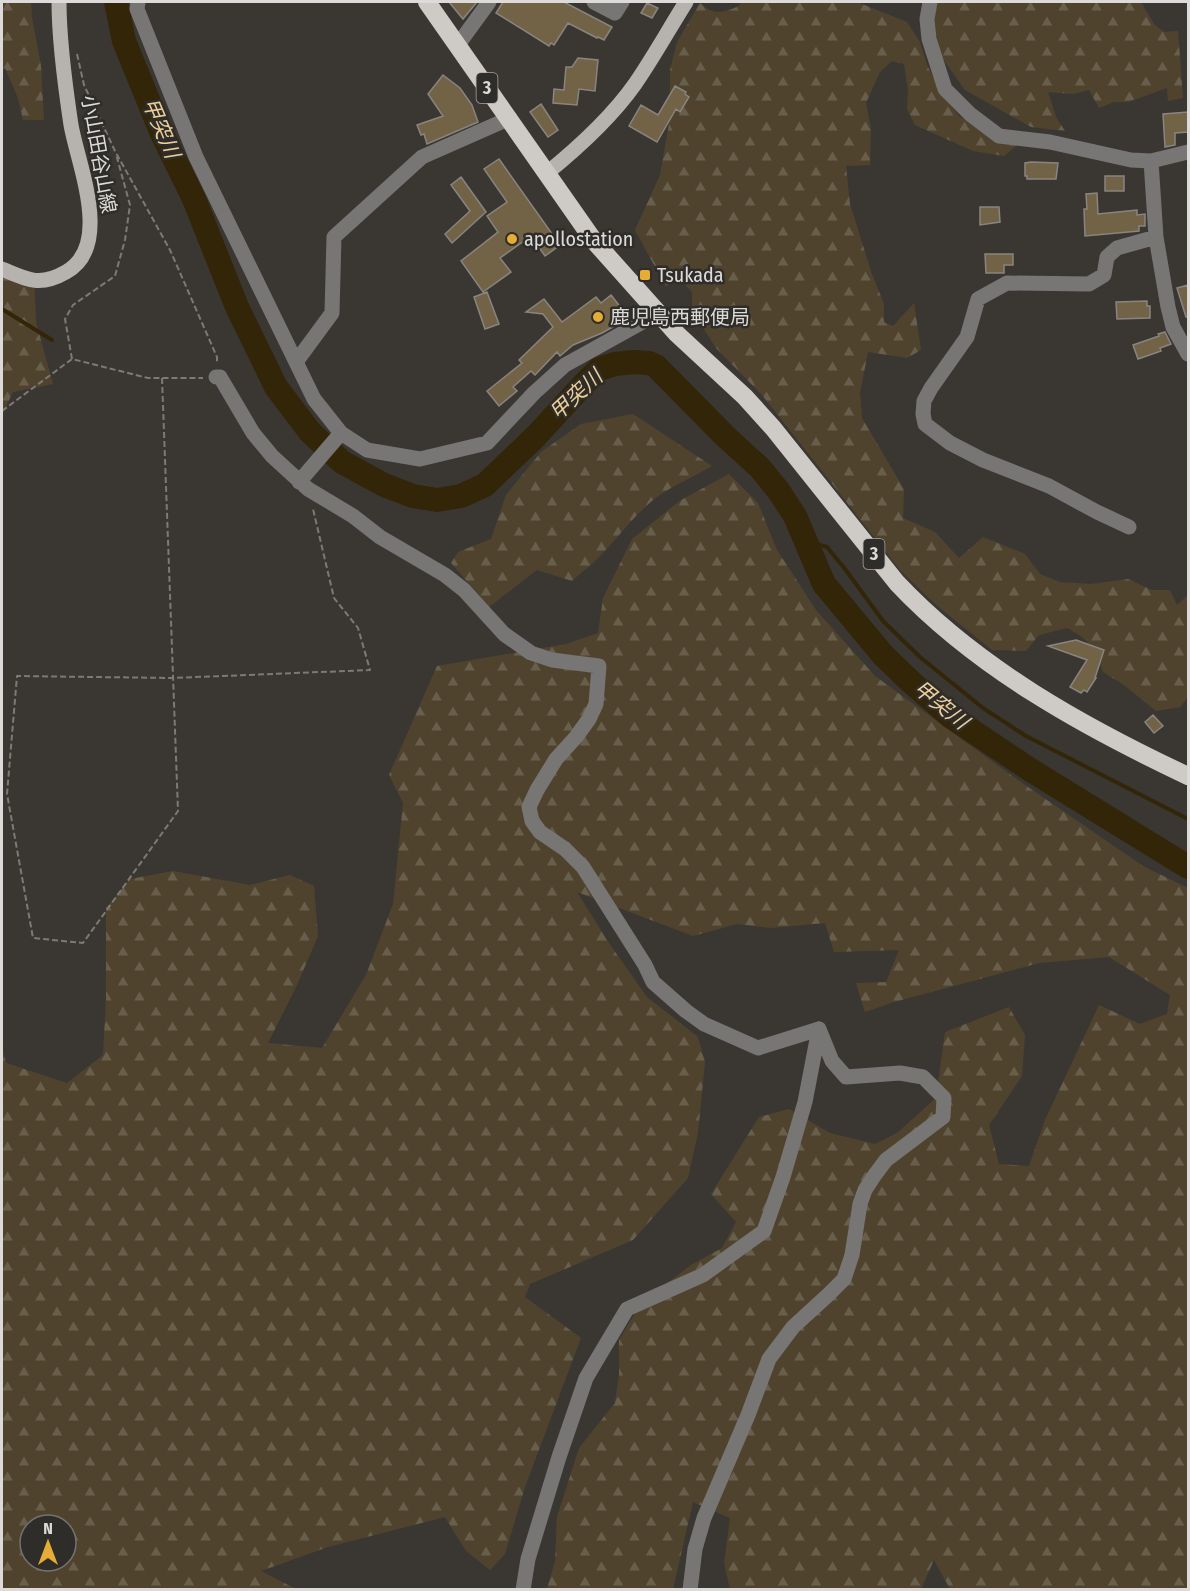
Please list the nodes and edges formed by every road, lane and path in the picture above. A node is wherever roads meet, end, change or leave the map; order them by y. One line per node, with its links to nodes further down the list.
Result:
1 (59, 2): 17 (main road, 小山田谷山線)
2 (138, 2): 21 (street)
3 (427, 2): 9 (highway, 3)
4 (489, 2): 9 (street)
5 (594, 2): 6 (street)
6 (622, 2)
7 (686, 2): 15 (main road)
8 (930, 2): 14 (street)
9 (457, 46): 11 (highway, 3)
10 (77, 54): 12 (path)
11 (510, 118): 15 (highway, 3); 21 (street)
12 (114, 148): 20 (path); 22 (path)
13 (1188, 152): 14 (street)
14 (1151, 161): 16 (street)
15 (547, 173): 18 (highway, 3)
16 (1156, 237): 19 (street); 27 (street)
17 (2, 268)
18 (657, 314): 25 (street); 29 (highway, 3)
19 (1188, 354)
20 (72, 359): 23 (path); 24 (path)
21 (296, 362): 25 (street)
22 (216, 377): 23 (path); 26 (street)
23 (162, 378): 28 (path)
24 (2, 411)
25 (340, 433): 26 (street)
26 (303, 486): 28 (path); 30 (street)
27 (1129, 527)
28 (173, 678): 28 (path)
29 (1188, 776)
30 (819, 1029): 31 (street); 32 (street)
31 (523, 1590)
32 (690, 1590)

